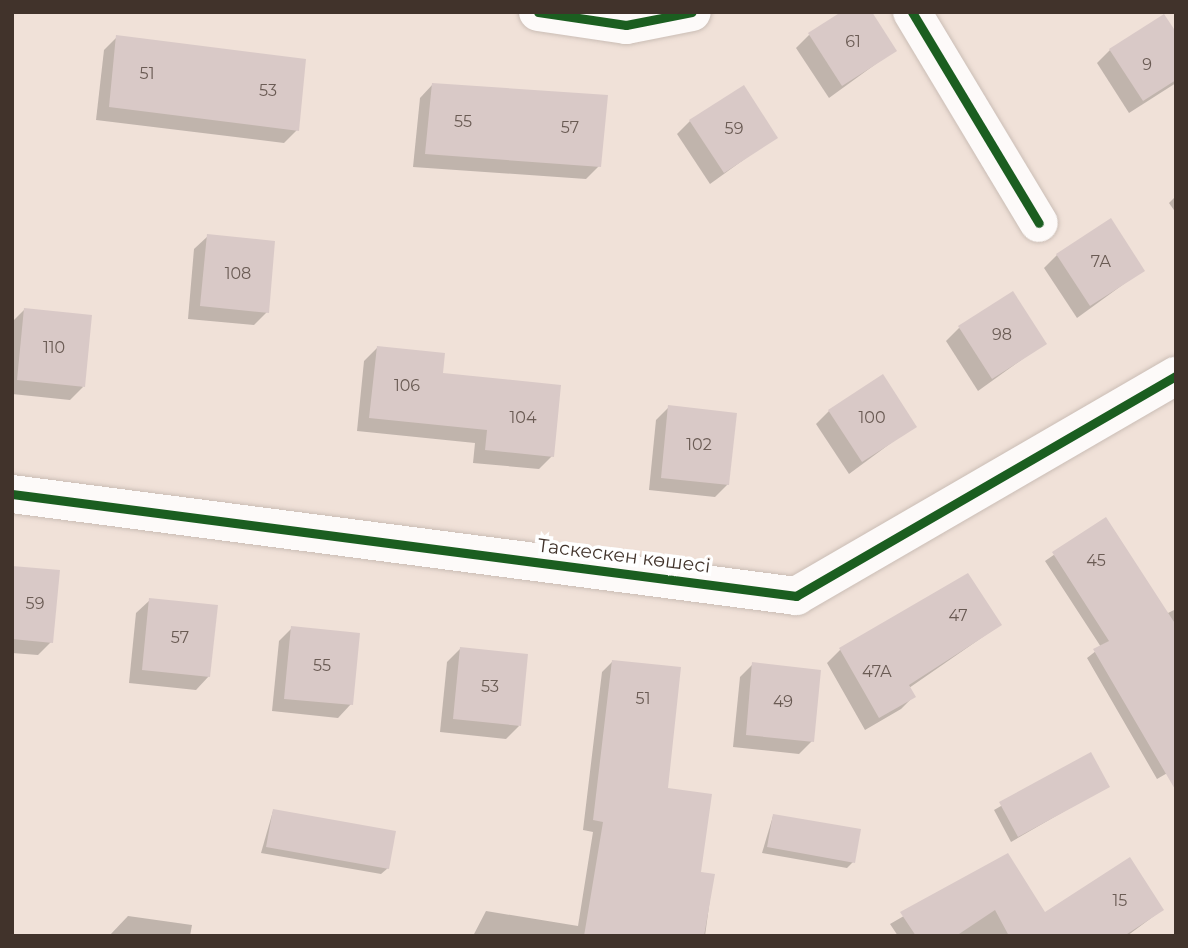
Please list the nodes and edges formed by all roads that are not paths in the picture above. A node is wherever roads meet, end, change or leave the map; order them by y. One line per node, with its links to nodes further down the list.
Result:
1 (538, 12): 2 (street)
2 (692, 12)
3 (912, 12): 4 (street)
4 (1039, 223)
5 (1176, 376): 6 (street, Таскескен көшесі)
6 (12, 494)

